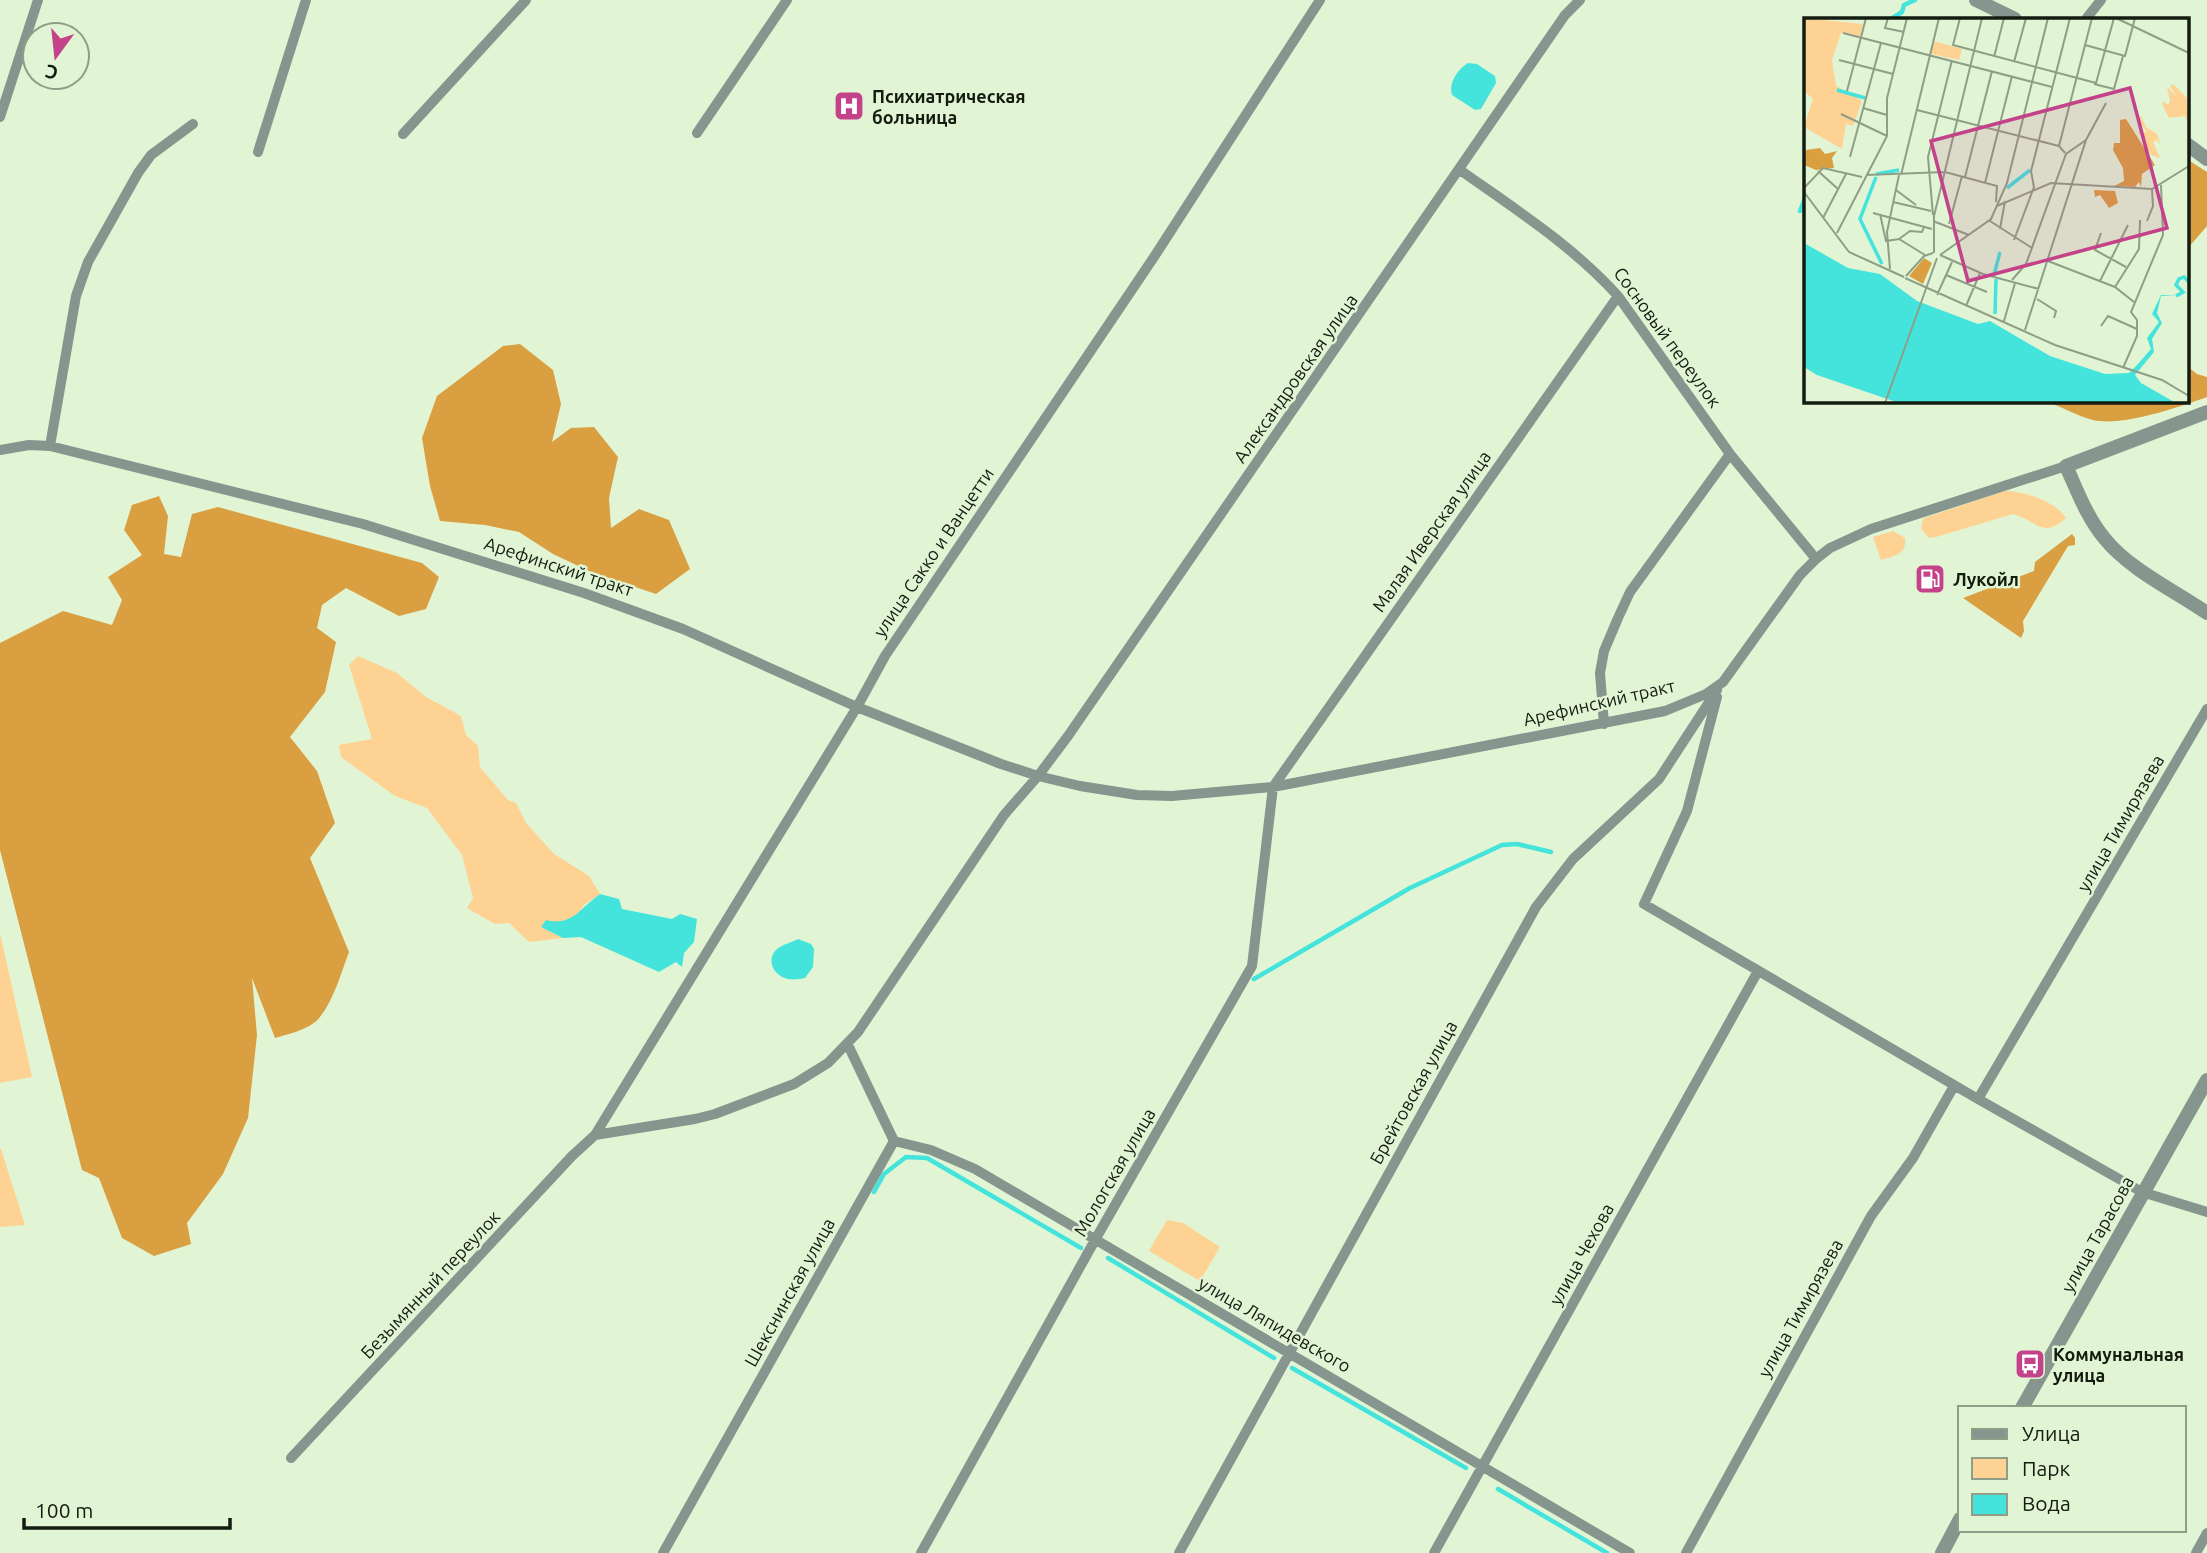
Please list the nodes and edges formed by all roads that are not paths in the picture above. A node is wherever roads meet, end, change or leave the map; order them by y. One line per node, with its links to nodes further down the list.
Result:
1 (38, 0): 11 (street)
2 (306, 0): 16 (street)
3 (526, 0): 14 (street)
4 (788, 0): 13 (street)
5 (1320, 0): 28 (street, улица Сакко и Ванцетти)
6 (1580, 0): 18 (street, Александровская улица)
7 (1976, 0): 9 (street)
8 (2101, 0): 10 (street)
9 (2013, 18)
10 (2087, 18)
11 (0, 117)
12 (193, 124): 21 (street)
13 (697, 133)
14 (403, 134)
15 (2190, 146): 17 (street)
16 (258, 152)
17 (2207, 159)
18 (1460, 170): 19 (street, Сосновый переулок); 31 (street, Александровская улица)
19 (1618, 296): 23 (street, Сосновый переулок); 32 (street, Малая Иверская улица)
20 (2207, 412): 24 (street, Арефинский тракт)
21 (50, 446): 22 (street, Арефинский тракт); 28 (street, Арефинский тракт)
22 (0, 450)
23 (1730, 454): 25 (street, Сосновый переулок); 30 (street)
24 (2066, 466): 25 (street, Арефинский тракт); 26 (street)
25 (1815, 559): 27 (street, Арефинский тракт)
26 (2207, 613)
27 (1723, 682): 30 (street, Арефинский тракт); 33 (street); 43 (street, Брейтовская улица)
28 (857, 707): 31 (street, Арефинский тракт); 38 (street, улица Сакко и Ванцетти)
29 (2207, 709): 37 (street, улица Тимирязева)
30 (1604, 724): 32 (street, Арефинский тракт)
31 (1038, 776): 32 (street, Арефинский тракт); 34 (street)
32 (1273, 787): 42 (street, Мологская улица)
33 (1758, 971): 36 (street); 46 (street, улица Чехова)
34 (848, 1045): 38 (street); 39 (street)
35 (2207, 1080): 40 (street, улица Тарасова)
36 (1954, 1086): 37 (street); 54 (street, улица Тимирязева)
37 (1978, 1099): 40 (street)
38 (595, 1135): 45 (street, Безымянный переулок)
39 (894, 1142): 42 (street, улица Ляпидевского); 49 (street, Шекснинская улица)
40 (2142, 1192): 41 (street); 44 (street, улица Тарасова)
41 (2207, 1212)
42 (1095, 1240): 43 (street, улица Ляпидевского); 50 (street, Мологская улица)
43 (1290, 1352): 46 (street, улица Ляпидевского); 51 (street, Брейтовская улица)
44 (2023, 1406)
45 (291, 1458)
46 (1483, 1466): 52 (street, улица Чехова); 53 (street, улица Ляпидевского)
47 (1958, 1523): 55 (street)
48 (2207, 1533): 56 (street)
49 (663, 1553)
50 (921, 1553)
51 (1179, 1553)
52 (1434, 1553)
53 (1630, 1553)
54 (1686, 1553)
55 (1941, 1553)
56 (2196, 1553)

